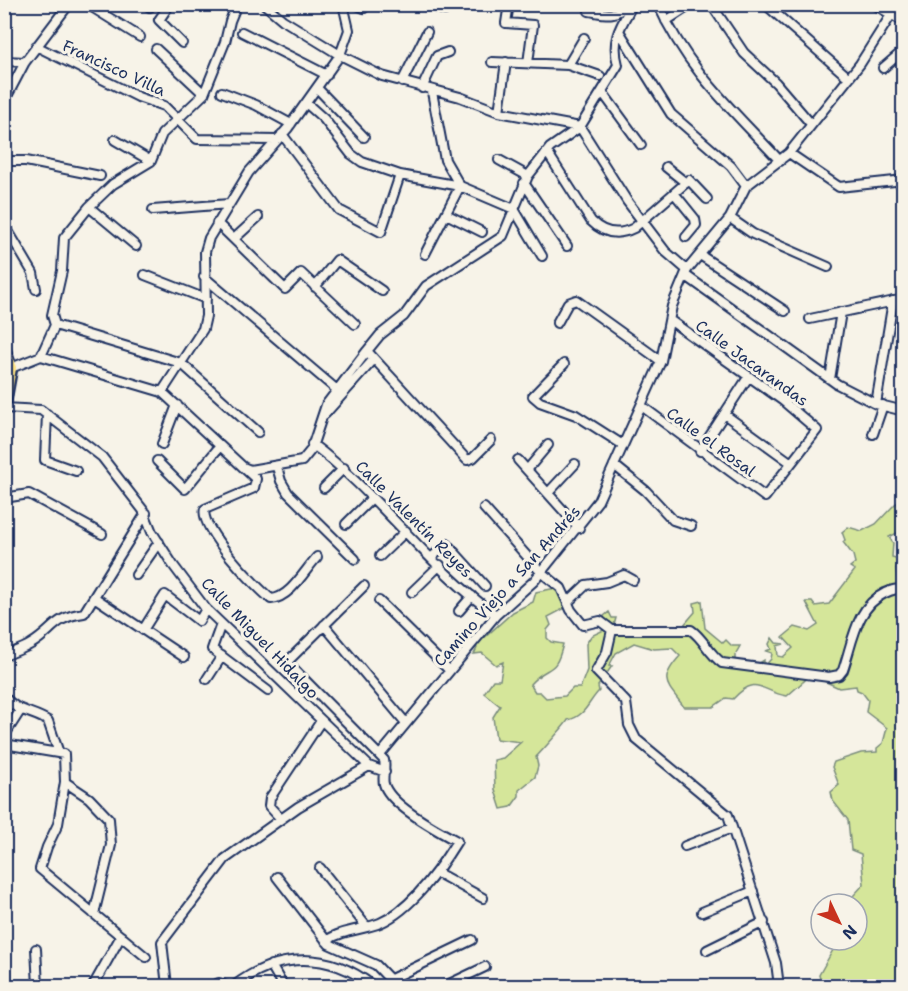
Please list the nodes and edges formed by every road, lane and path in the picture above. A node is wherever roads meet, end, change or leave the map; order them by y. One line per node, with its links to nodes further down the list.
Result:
1 (69, 4): 30 (street)
2 (87, 4): 27 (street)
3 (170, 4): 29 (street)
4 (237, 4): 51 (street)
5 (264, 4): 34 (street)
6 (355, 4): 7 (street)
7 (367, 4)
8 (426, 4): 18 (street)
9 (626, 4): 20 (street)
10 (633, 4): 24 (street)
11 (658, 4): 22 (street)
12 (692, 4): 22 (street)
13 (711, 4): 57 (street)
14 (765, 4): 44 (street)
15 (874, 4): 21 (street)
16 (898, 4): 21 (street, Camino Viejo a San Andrés)
17 (342, 5): 34 (street)
18 (445, 10)
19 (508, 10): 39 (street)
20 (589, 11)
21 (891, 16): 23 (street); 44 (street, Camino Viejo a San Andrés)
22 (666, 21): 68 (street)
23 (903, 22)
24 (619, 31): 50 (street); 76 (street)
25 (242, 32): 42 (street)
26 (427, 32): 45 (street)
27 (140, 37)
28 (584, 38): 40 (street)
29 (182, 43)
30 (36, 46): 36 (street); 55 (street, Francisco Villa)
31 (156, 49): 51 (street)
32 (903, 50): 41 (street)
33 (448, 52): 47 (street)
34 (340, 55): 42 (street); 45 (street)
35 (4, 61): 36 (street)
36 (25, 62): 52 (street)
37 (492, 62): 38 (street)
38 (506, 62): 39 (street); 54 (street)
39 (528, 63): 40 (street)
40 (568, 65): 43 (street)
41 (884, 68)
42 (327, 75): 46 (street)
43 (600, 76)
44 (849, 78): 57 (street, Camino Viejo a San Andrés)
45 (402, 82): 47 (street)
46 (317, 88): 53 (street); 60 (street)
47 (422, 88): 49 (street)
48 (222, 92): 56 (street)
49 (432, 92): 54 (street); 75 (street)
50 (603, 93): 58 (street); 62 (street)
51 (204, 94): 55 (street)
52 (4, 102)
53 (306, 103): 56 (street); 70 (street)
54 (499, 112): 58 (street)
55 (178, 117): 59 (street, Francisco Villa); 67 (street)
56 (291, 124): 59 (street)
57 (812, 124): 64 (street, Camino Viejo a San Andrés)
58 (580, 127): 63 (street); 86 (street)
59 (280, 137): 70 (street); 79 (street)
60 (364, 137)
61 (115, 140): 67 (street)
62 (641, 145)
63 (547, 152): 72 (street); 86 (street)
64 (789, 153): 68 (street, Camino Viejo a San Andrés); 73 (street)
65 (499, 160): 72 (street)
66 (4, 161): 71 (street)
67 (151, 161): 80 (street)
68 (780, 161): 76 (street, Camino Viejo a San Andrés)
69 (666, 167): 74 (street)
70 (400, 175): 75 (street)
71 (100, 176)
72 (526, 179): 81 (street); 93 (street)
73 (903, 180)
74 (686, 183): 77 (street); 78 (street)
75 (460, 186): 81 (street); 83 (street)
76 (746, 186): 85 (street, Camino Viejo a San Andrés)
77 (674, 193): 86 (street); 90 (street)
78 (707, 199)
79 (228, 204): 82 (street); 87 (street)
80 (89, 207): 92 (street); 113 (street)
81 (514, 209): 96 (street); 115 (street)
82 (153, 210)
83 (446, 214): 89 (street); 94 (street)
84 (258, 217): 91 (street)
85 (730, 218): 95 (street, Camino Viejo a San Andrés); 97 (street)
86 (643, 220): 98 (street)
87 (217, 223): 91 (street); 100 (street)
88 (5, 224): 102 (street)
89 (482, 232)
90 (686, 237)
91 (236, 238): 101 (street)
92 (136, 246)
93 (567, 246)
94 (425, 254)
95 (700, 255): 98 (street, Camino Viejo a San Andrés); 107 (street)
96 (542, 256)
97 (828, 267)
98 (686, 272): 110 (street, Camino Viejo a San Andrés); 123 (street)
99 (145, 275): 104 (street)
100 (204, 277): 104 (street); 125 (street)
101 (315, 287): 103 (street); 112 (street)
102 (36, 289)
103 (382, 291)
104 (206, 299): 119 (street)
105 (903, 299): 106 (street)
106 (894, 301): 108 (street); 127 (street)
107 (785, 311)
108 (841, 312): 109 (street); 123 (street)
109 (810, 319)
110 (671, 321): 118 (street, Camino Viejo a San Andrés); 122 (street, Calle Jacarandas)
111 (557, 323): 118 (street)
112 (355, 324)
113 (55, 325): 116 (street); 119 (street)
114 (4, 350): 121 (main road, Calle Miguel Hidalgo)
115 (367, 351): 117 (street); 125 (street)
116 (41, 356): 121 (street); 126 (street)
117 (374, 359): 134 (street); 137 (street)
118 (661, 361): 129 (street, Camino Viejo a San Andrés)
119 (181, 363): 126 (street); 135 (street)
120 (564, 364): 142 (street)
121 (11, 368): 124 (main road, Calle Miguel Hidalgo)
122 (749, 376): 133 (street); 146 (street, Calle Jacarandas)
123 (830, 379): 127 (street)
124 (6, 388): 130 (main road, Calle Miguel Hidalgo)
125 (337, 390): 134 (street)
126 (162, 392): 128 (street)
127 (879, 404): 131 (street); 136 (street)
128 (177, 405): 138 (street); 141 (street)
129 (643, 407): 142 (street, Camino Viejo a San Andrés); 143 (street, Calle el Rosal)
130 (4, 408): 132 (street, Calle Miguel Hidalgo)
131 (903, 411)
132 (47, 414): 153 (street); 159 (street, Calle Miguel Hidalgo)
133 (724, 414): 143 (street); 146 (street)
134 (320, 419): 139 (street)
135 (258, 432)
136 (873, 434)
137 (491, 440)
138 (162, 444)
139 (312, 444): 150 (street); 151 (street, Calle Valentín Reyes)
140 (548, 445): 152 (street)
141 (220, 446): 145 (street); 149 (street)
142 (623, 446): 148 (street, Camino Viejo a San Andrés)
143 (700, 451): 146 (street, Calle el Rosal)
144 (518, 460): 152 (street)
145 (157, 461)
146 (790, 462)
147 (574, 464): 155 (street)
148 (614, 465): 161 (street); 162 (street, Camino Viejo a San Andrés)
149 (243, 467): 150 (street); 167 (street)
150 (277, 467): 169 (street)
151 (344, 468): 154 (street); 157 (street, Calle Valentín Reyes)
152 (526, 470): 155 (street)
153 (76, 471)
154 (324, 488)
155 (548, 493): 162 (street)
156 (4, 498): 164 (street)
157 (372, 498): 160 (street); 163 (street, Calle Valentín Reyes)
158 (484, 508): 171 (street)
159 (146, 513): 165 (street, Calle Miguel Hidalgo); 179 (street)
160 (346, 524)
161 (691, 526)
162 (579, 528): 171 (street, Camino Viejo a San Andrés)
163 (406, 531): 166 (street); 168 (street, Calle Valentín Reyes)
164 (102, 534)
165 (159, 542): 172 (street); 182 (street, Calle Miguel Hidalgo)
166 (380, 556)
167 (317, 557)
168 (432, 557): 170 (street, Calle Valentín Reyes); 175 (street)
169 (356, 559)
170 (441, 565): 177 (street); 178 (street, Calle Valentín Reyes)
171 (541, 572): 181 (street); 184 (street, Camino Viejo a San Andrés)
172 (136, 575)
173 (633, 580): 181 (street)
174 (364, 586): 186 (street)
175 (485, 586)
176 (903, 590): 188 (street)
177 (412, 592)
178 (472, 596): 183 (street); 184 (street, Calle Valentín Reyes)
179 (94, 597): 187 (street); 189 (street)
180 (379, 601): 192 (street)
181 (568, 602): 188 (street)
182 (206, 609): 185 (street, Calle Miguel Hidalgo); 187 (street)
183 (459, 611)
184 (496, 615): 192 (street, Camino Viejo a San Andrés)
185 (221, 624): 190 (street); 197 (street, Calle Miguel Hidalgo)
186 (324, 625): 198 (street); 202 (street)
187 (143, 630): 191 (street)
188 (612, 630): 207 (street)
189 (4, 656)
190 (222, 656): 193 (street); 194 (street)
191 (184, 657)
192 (449, 670): 198 (street, Camino Viejo a San Andrés)
193 (207, 679)
194 (268, 691)
195 (4, 696): 196 (street)
196 (20, 711): 199 (street); 201 (street)
197 (321, 721): 203 (street, Calle Miguel Hidalgo); 206 (street)
198 (406, 723): 202 (street, Camino Viejo a San Andrés)
199 (4, 736)
200 (10, 745): 201 (street)
201 (62, 753): 205 (street)
202 (380, 755): 204 (street)
203 (369, 766): 204 (street); 206 (street)
204 (385, 772): 210 (street)
205 (65, 782): 215 (street); 215 (street)
206 (281, 819): 230 (street)
207 (732, 828): 208 (street); 212 (street)
208 (686, 846)
209 (320, 868): 217 (street)
210 (436, 872): 213 (street); 217 (street)
211 (277, 878): 220 (street)
212 (753, 891): 214 (street); 216 (street)
213 (483, 898)
214 (702, 912)
215 (94, 914): 218 (street)
216 (764, 922): 222 (street); 236 (street)
217 (366, 926): 220 (street)
218 (121, 936): 223 (street); 229 (street)
219 (472, 940): 226 (street)
220 (326, 941): 226 (street)
221 (36, 950): 228 (street)
222 (707, 950)
223 (146, 957)
224 (271, 965): 227 (street); 233 (street); 234 (street)
225 (485, 967): 235 (street)
226 (394, 983)
227 (236, 986)
228 (38, 987)
229 (93, 987)
230 (167, 987)
231 (212, 987): 232 (street)
232 (226, 987)
233 (283, 987)
234 (373, 987)
235 (445, 987)
236 (779, 987)

